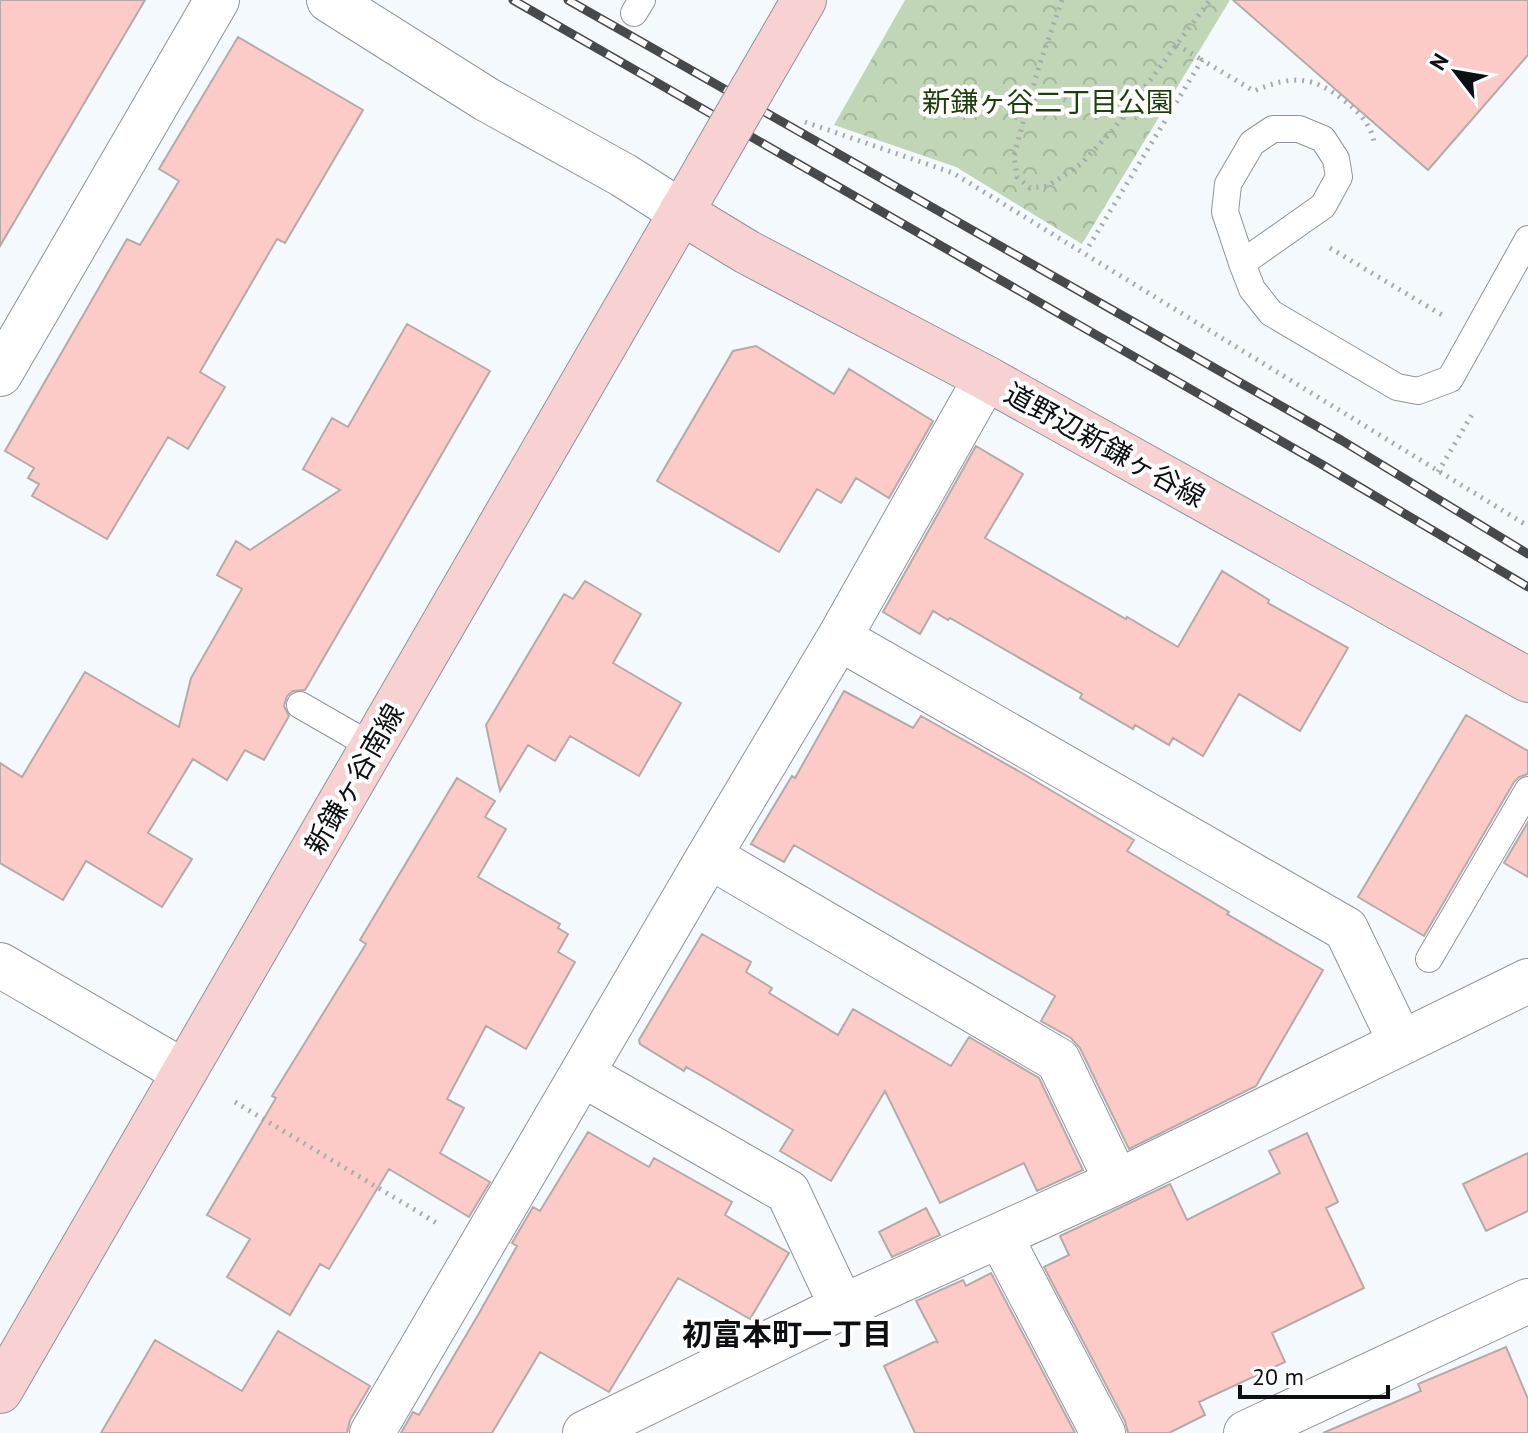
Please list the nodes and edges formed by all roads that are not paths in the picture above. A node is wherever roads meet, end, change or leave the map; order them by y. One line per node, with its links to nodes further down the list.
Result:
1 (217, 0): 7 (street)
2 (329, 0): 4 (street)
3 (804, 0): 4 (street, 新鎌ヶ谷南線, bridge)
4 (681, 212): 8 (street, 道野辺新鎌ヶ谷線); 12 (street, 新鎌ヶ谷南線)
5 (1528, 239): 6 (lane)
6 (1242, 263): 6 (lane)
7 (0, 374)
8 (986, 378): 9 (street); 10 (street, 道野辺新鎌ヶ谷線)
9 (839, 638): 14 (street); 18 (street)
10 (1528, 680)
11 (300, 705): 12 (lane)
12 (373, 747): 19 (street, 新鎌ヶ谷南線)
13 (1528, 790): 15 (lane)
14 (709, 856): 20 (street); 21 (street)
15 (1429, 959)
16 (0, 965): 19 (street)
17 (1528, 981): 18 (street)
18 (1400, 1041): 21 (street)
19 (184, 1072): 25 (street, 新鎌ヶ谷南線)
20 (582, 1074): 23 (street); 27 (street)
21 (1117, 1182): 22 (street)
22 (1000, 1236): 23 (street); 29 (street)
23 (842, 1307): 28 (street)
24 (1524, 1316): 26 (street)
25 (0, 1391)
26 (1304, 1420): 30 (street)
27 (372, 1433)
28 (585, 1433)
29 (1103, 1433)
30 (1246, 1433)

